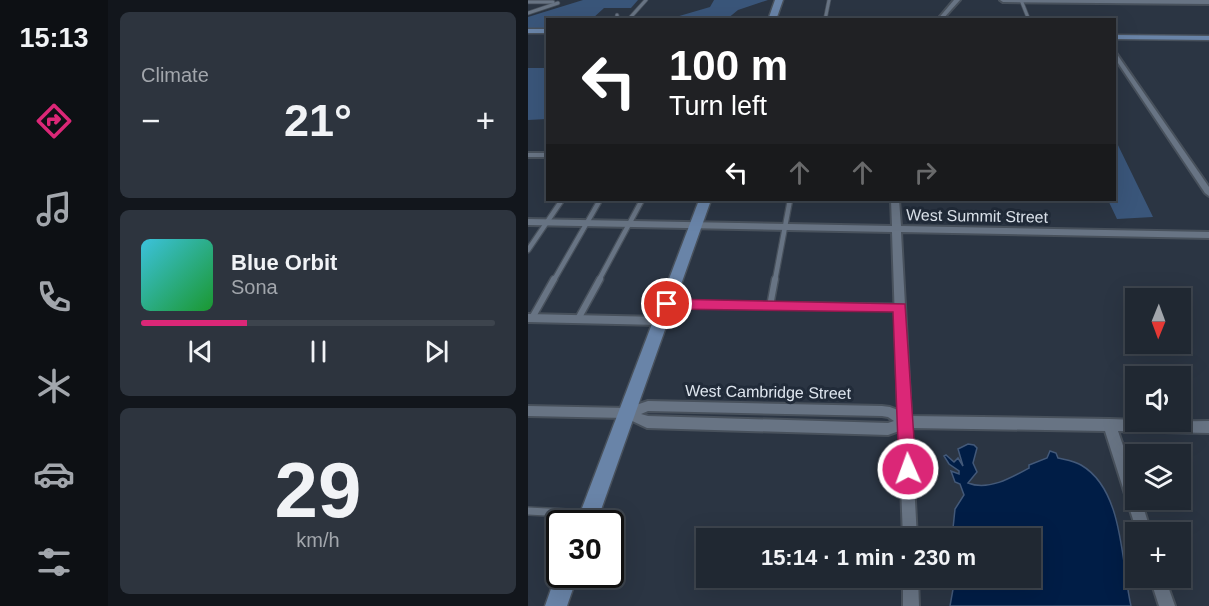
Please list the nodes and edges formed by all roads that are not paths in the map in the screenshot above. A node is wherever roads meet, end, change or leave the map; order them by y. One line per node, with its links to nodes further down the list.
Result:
1 (646, 0): 14 (lane)
2 (779, 0): 15 (street)
3 (829, 0): 16 (lane)
4 (957, 0): 17 (street)
5 (1003, 0): 6 (street)
6 (1021, 0): 7 (street); 18 (lane)
7 (1049, 0): 10 (street)
8 (528, 2): 9 (lane)
9 (538, 2): 11 (lane); 11 (lane)
10 (1209, 2)
11 (528, 11)
12 (617, 15): 13 (lane)
13 (618, 18)
14 (630, 18)
15 (773, 18)
16 (825, 18)
17 (941, 18)
18 (1028, 18)
19 (528, 31): 20 (street)
20 (546, 32)
21 (1116, 37): 22 (street)
22 (1209, 38)
23 (1116, 55): 26 (street)
24 (528, 155): 25 (street)
25 (546, 155)
26 (1209, 193)
27 (561, 201): 34 (lane)
28 (599, 201): 35 (lane)
29 (641, 201): 36 (lane)
30 (705, 201): 37 (street)
31 (790, 201): 38 (lane)
32 (895, 201): 39 (street)
33 (528, 222): 34 (street, West Summit Street)
34 (546, 222): 35 (street, West Summit Street); 41 (lane)
35 (586, 223): 36 (street, West Summit Street); 45 (lane)
36 (629, 224): 37 (street, West Summit Street); 46 (lane)
37 (696, 225): 38 (street, West Summit Street); 42 (street)
38 (785, 227): 39 (street, West Summit Street); 43 (lane)
39 (896, 229): 40 (street, West Summit Street); 44 (street)
40 (1209, 236)
41 (528, 250)
42 (667, 304): 43 (lane); 47 (street)
43 (770, 306): 44 (lane)
44 (900, 308): 50 (street)
45 (530, 318): 46 (street)
46 (578, 319): 47 (street)
47 (660, 321): 49 (street)
48 (528, 411): 49 (street, West Cambridge Street)
49 (627, 413): 50 (street, West Cambridge Street); 53 (street)
50 (906, 422): 51 (street, West Cambridge Street); 57 (street)
51 (1110, 425): 52 (street, West Cambridge Street); 56 (street)
52 (1209, 427)
53 (591, 510)
54 (528, 511): 55 (lane)
55 (546, 513)
56 (1141, 522)
57 (910, 528)
58 (562, 588): 61 (street)
59 (911, 588): 62 (street)
60 (1161, 588): 63 (street)
61 (556, 606)
62 (911, 606)
63 (1167, 606)

